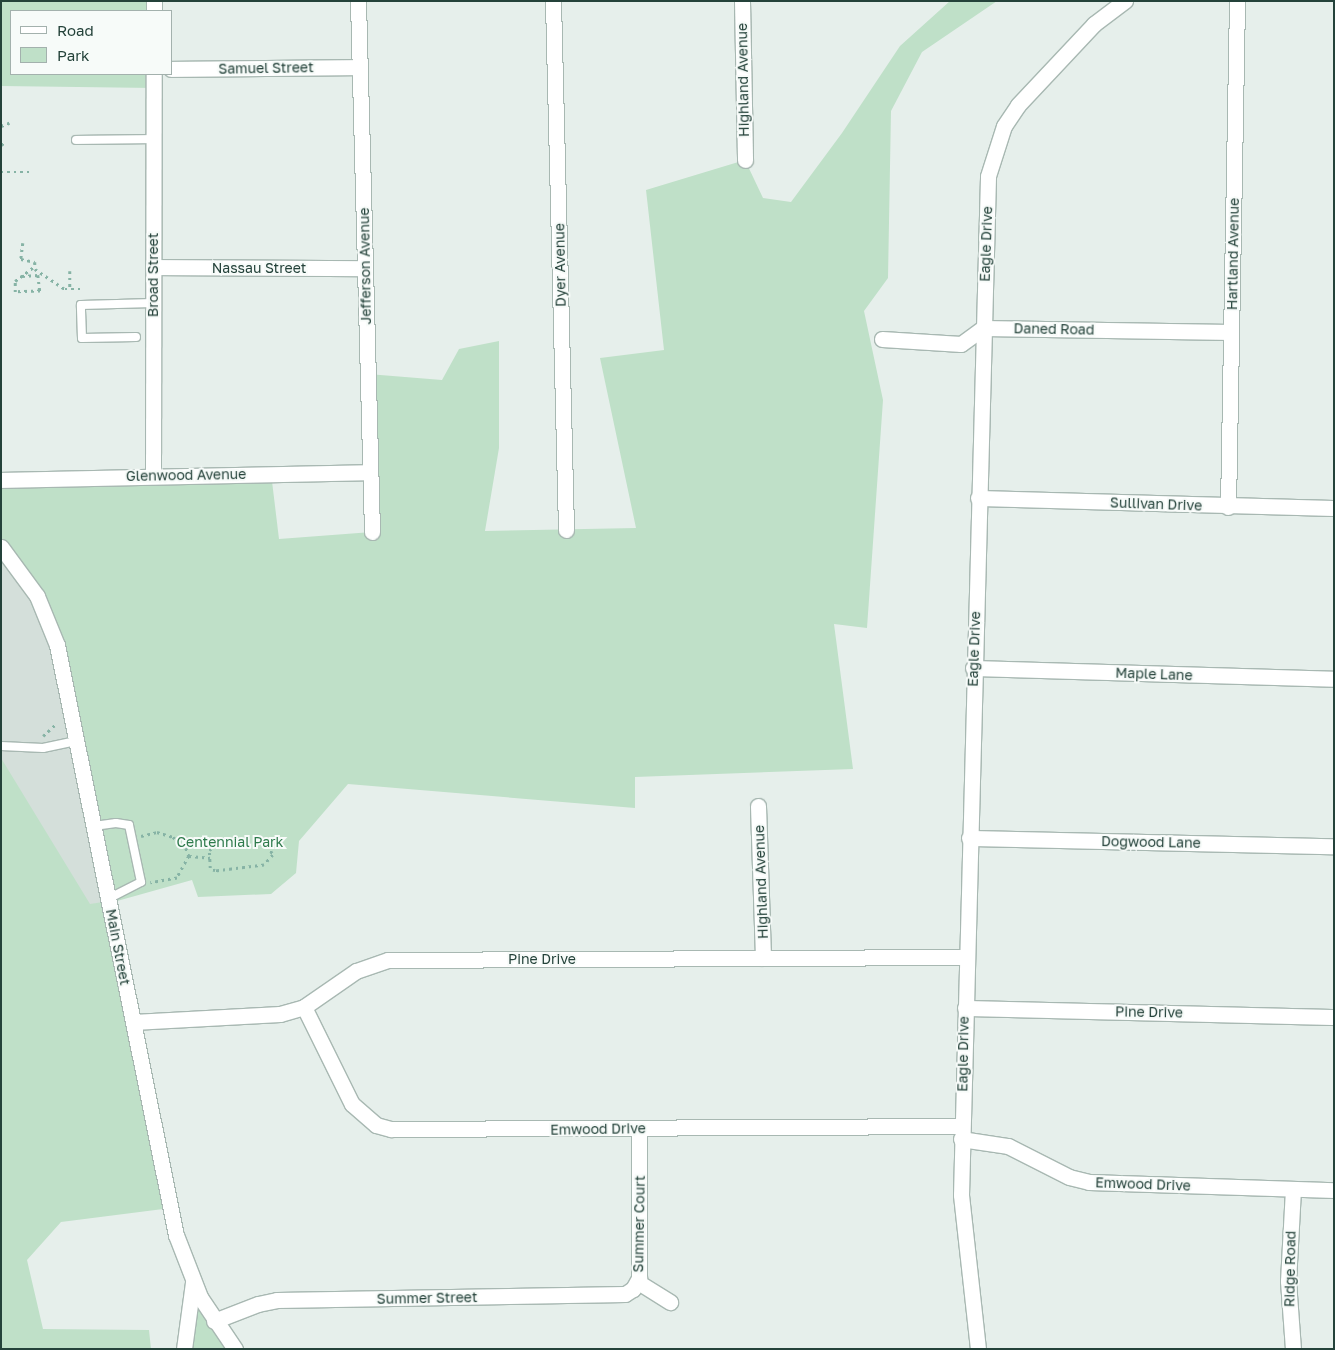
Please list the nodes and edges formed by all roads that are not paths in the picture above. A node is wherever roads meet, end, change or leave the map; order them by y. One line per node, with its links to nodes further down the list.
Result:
1 (358, 1): 6 (street, Jefferson Avenue)
2 (553, 1): 25 (street, Dyer Avenue)
3 (742, 1): 11 (street, Highland Avenue)
4 (1125, 1): 15 (street, Eagle Drive)
5 (1237, 1): 16 (street, Hartland Avenue)
6 (360, 67): 7 (street, Samuel Street); 13 (street, Jefferson Avenue)
7 (172, 69)
8 (154, 75): 9 (street, Broad Street)
9 (154, 139): 10 (lane); 12 (street, Broad Street)
10 (76, 140)
11 (745, 160)
12 (153, 268): 13 (street, Nassau Street); 14 (street, Broad Street)
13 (365, 268): 19 (street, Jefferson Avenue)
14 (153, 304): 17 (lane); 20 (street, Broad Street)
15 (983, 328): 16 (street, Daned Road); 18 (street); 22 (street, Eagle Drive)
16 (1231, 332): 23 (street, Hartland Avenue)
17 (136, 337)
18 (882, 339)
19 (370, 472): 20 (street, Glenwood Avenue); 26 (street, Jefferson Avenue)
20 (153, 475): 21 (street, Glenwood Avenue)
21 (1, 480)
22 (978, 498): 23 (street, Sullivan Drive); 28 (street, Eagle Drive)
23 (1228, 506): 24 (street, Sullivan Drive)
24 (1334, 508)
25 (566, 530)
26 (372, 532)
27 (1, 547): 30 (street, Main Street)
28 (973, 668): 29 (street, Maple Lane); 34 (street, Eagle Drive)
29 (1334, 679)
30 (77, 741): 31 (lane); 33 (street, Main Street)
31 (1, 746)
32 (758, 806): 38 (street, Highland Avenue)
33 (94, 826): 36 (street, Main Street); 36 (lane)
34 (969, 838): 35 (street, Dogwood Lane); 37 (street, Eagle Drive)
35 (1334, 846)
36 (108, 898): 42 (street, Main Street)
37 (966, 957): 38 (street, Pine Drive); 40 (street, Eagle Drive)
38 (763, 958): 39 (street, Pine Drive)
39 (304, 1006): 42 (street, Pine Drive); 43 (street, Emwood Drive)
40 (965, 1008): 41 (street, Pine Drive); 44 (street, Eagle Drive)
41 (1334, 1017)
42 (134, 1022): 47 (street, Main Street)
43 (640, 1129): 44 (street, Emwood Drive); 48 (street, Summer Court)
44 (962, 1132): 45 (street, Emwood Drive); 53 (street, Eagle Drive)
45 (1293, 1189): 46 (street, Emwood Drive); 54 (street, Ridge Road)
46 (1334, 1190)
47 (192, 1282): 50 (street, Main Street); 51 (street)
48 (638, 1282): 49 (street, Summer Court); 50 (street, Summer Street)
49 (670, 1302)
50 (214, 1322): 52 (street, Main Street)
51 (184, 1349)
52 (235, 1349)
53 (978, 1349)
54 (1293, 1349)

